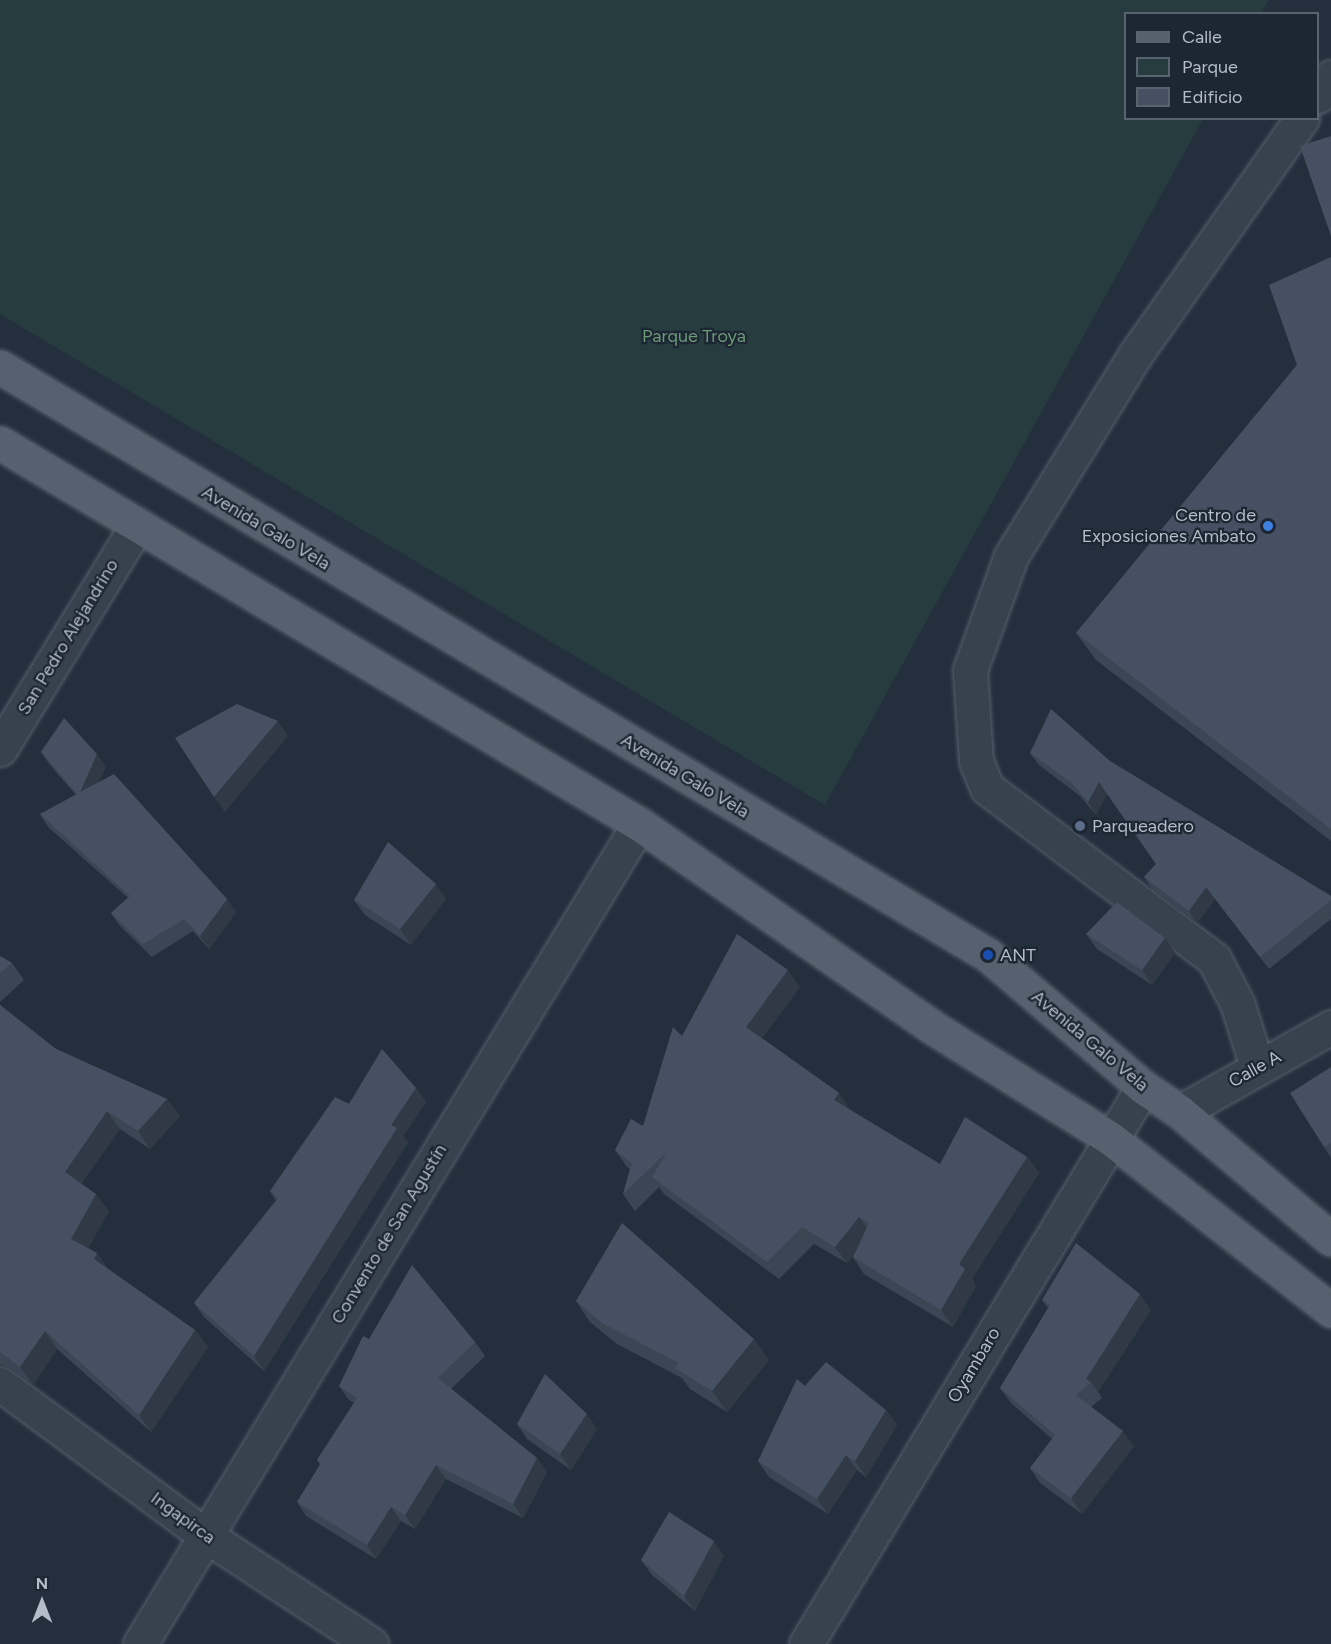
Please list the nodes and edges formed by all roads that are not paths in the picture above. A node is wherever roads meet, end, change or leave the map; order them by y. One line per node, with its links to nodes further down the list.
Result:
1 (1331, 77): 2 (street)
2 (1319, 93)
3 (1301, 120): 10 (street)
4 (0, 367): 11 (main road, Avenida Galo Vela)
5 (0, 443): 6 (main road)
6 (137, 525): 7 (street, San Pedro Alejandrino); 8 (main road)
7 (0, 749)
8 (639, 824): 13 (main road); 17 (street, Convento de San Agustín)
9 (1331, 1027): 10 (street, Calle A)
10 (1257, 1066): 12 (street, Calle A)
11 (1143, 1087): 12 (main road, Avenida Galo Vela); 13 (street, Oyambaro)
12 (1180, 1112): 14 (main road, Avenida Galo Vela)
13 (1111, 1139): 15 (main road); 20 (street, Oyambaro)
14 (1331, 1239)
15 (1331, 1311)
16 (0, 1384): 17 (street, Ingapirca)
17 (205, 1534): 18 (street, Convento de San Agustín); 19 (street, Ingapirca)
18 (140, 1644)
19 (371, 1644)
20 (806, 1644)

